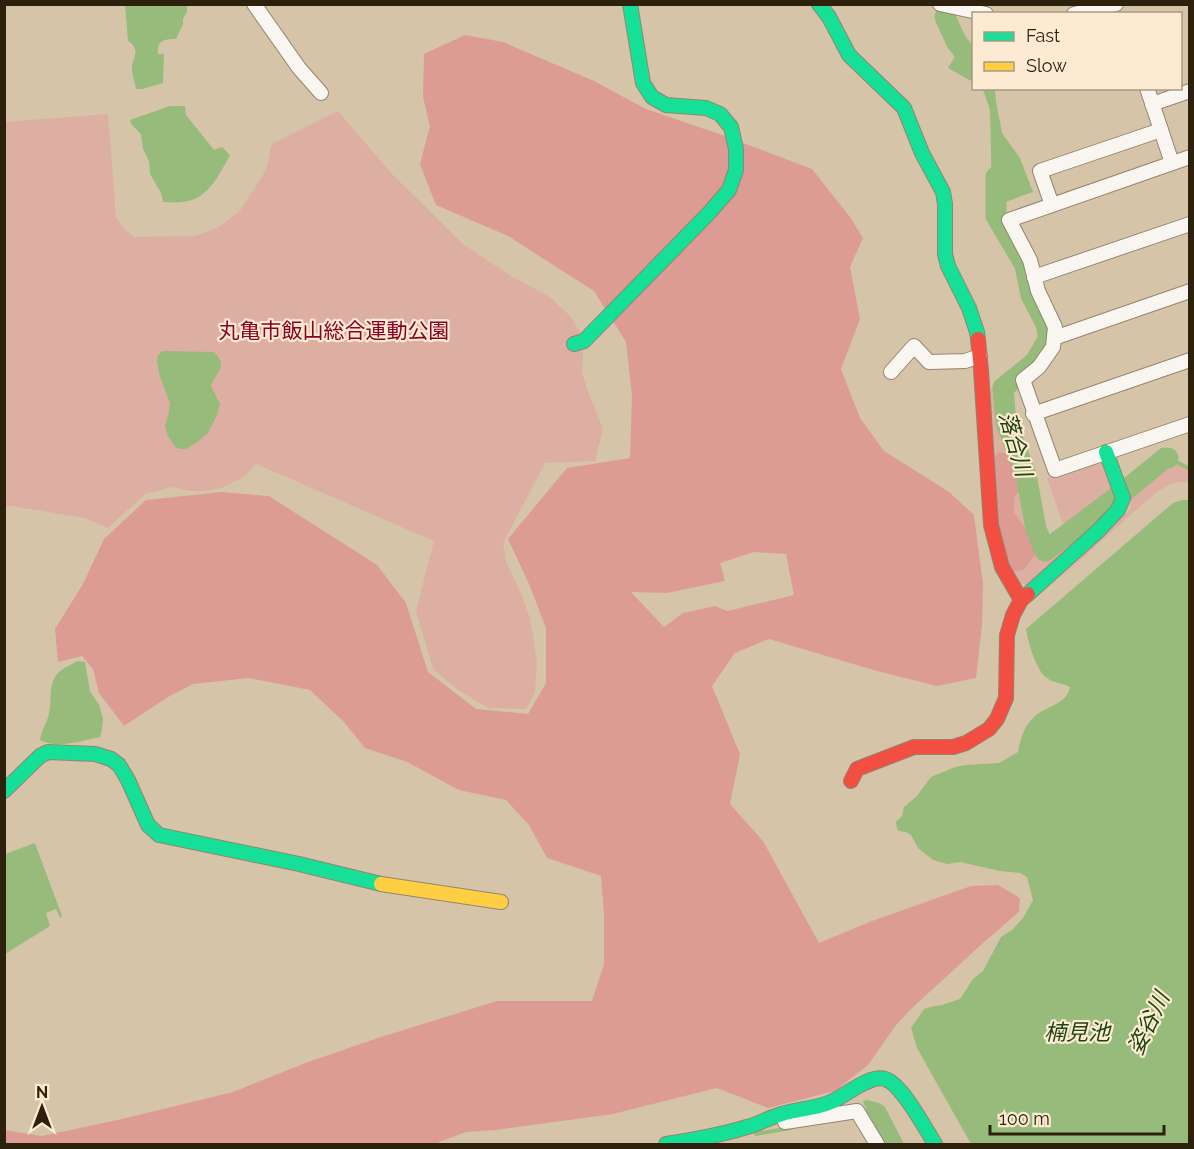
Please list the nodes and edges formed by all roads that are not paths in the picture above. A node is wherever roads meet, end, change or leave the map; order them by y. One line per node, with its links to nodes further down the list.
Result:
1 (254, 4): 10 (street)
2 (630, 4): 20 (street)
3 (819, 4): 21 (street)
4 (940, 4): 6 (street)
5 (1116, 4): 7 (street)
6 (977, 12)
7 (1082, 12)
8 (1148, 90): 11 (street)
9 (1190, 91): 11 (street)
10 (321, 93)
11 (1152, 104): 12 (street)
12 (1161, 130): 14 (street); 15 (street)
13 (1190, 157): 14 (street)
14 (1172, 163): 15 (street)
15 (1052, 206): 17 (street)
16 (1190, 224): 17 (street)
17 (1034, 278): 19 (street)
18 (1190, 291): 19 (street)
19 (1054, 338): 24 (street)
20 (573, 344)
21 (980, 356): 23 (street); 27 (street)
22 (1190, 360): 24 (street)
23 (891, 372)
24 (1034, 414): 26 (street)
25 (1190, 424): 26 (street)
26 (1106, 453): 27 (street)
27 (1021, 600): 28 (street)
28 (851, 781)
29 (4, 791): 30 (street)
30 (501, 902)
31 (759, 1123): 32 (street); 33 (street); 34 (street)
32 (666, 1144)
33 (877, 1144)
34 (935, 1144)

